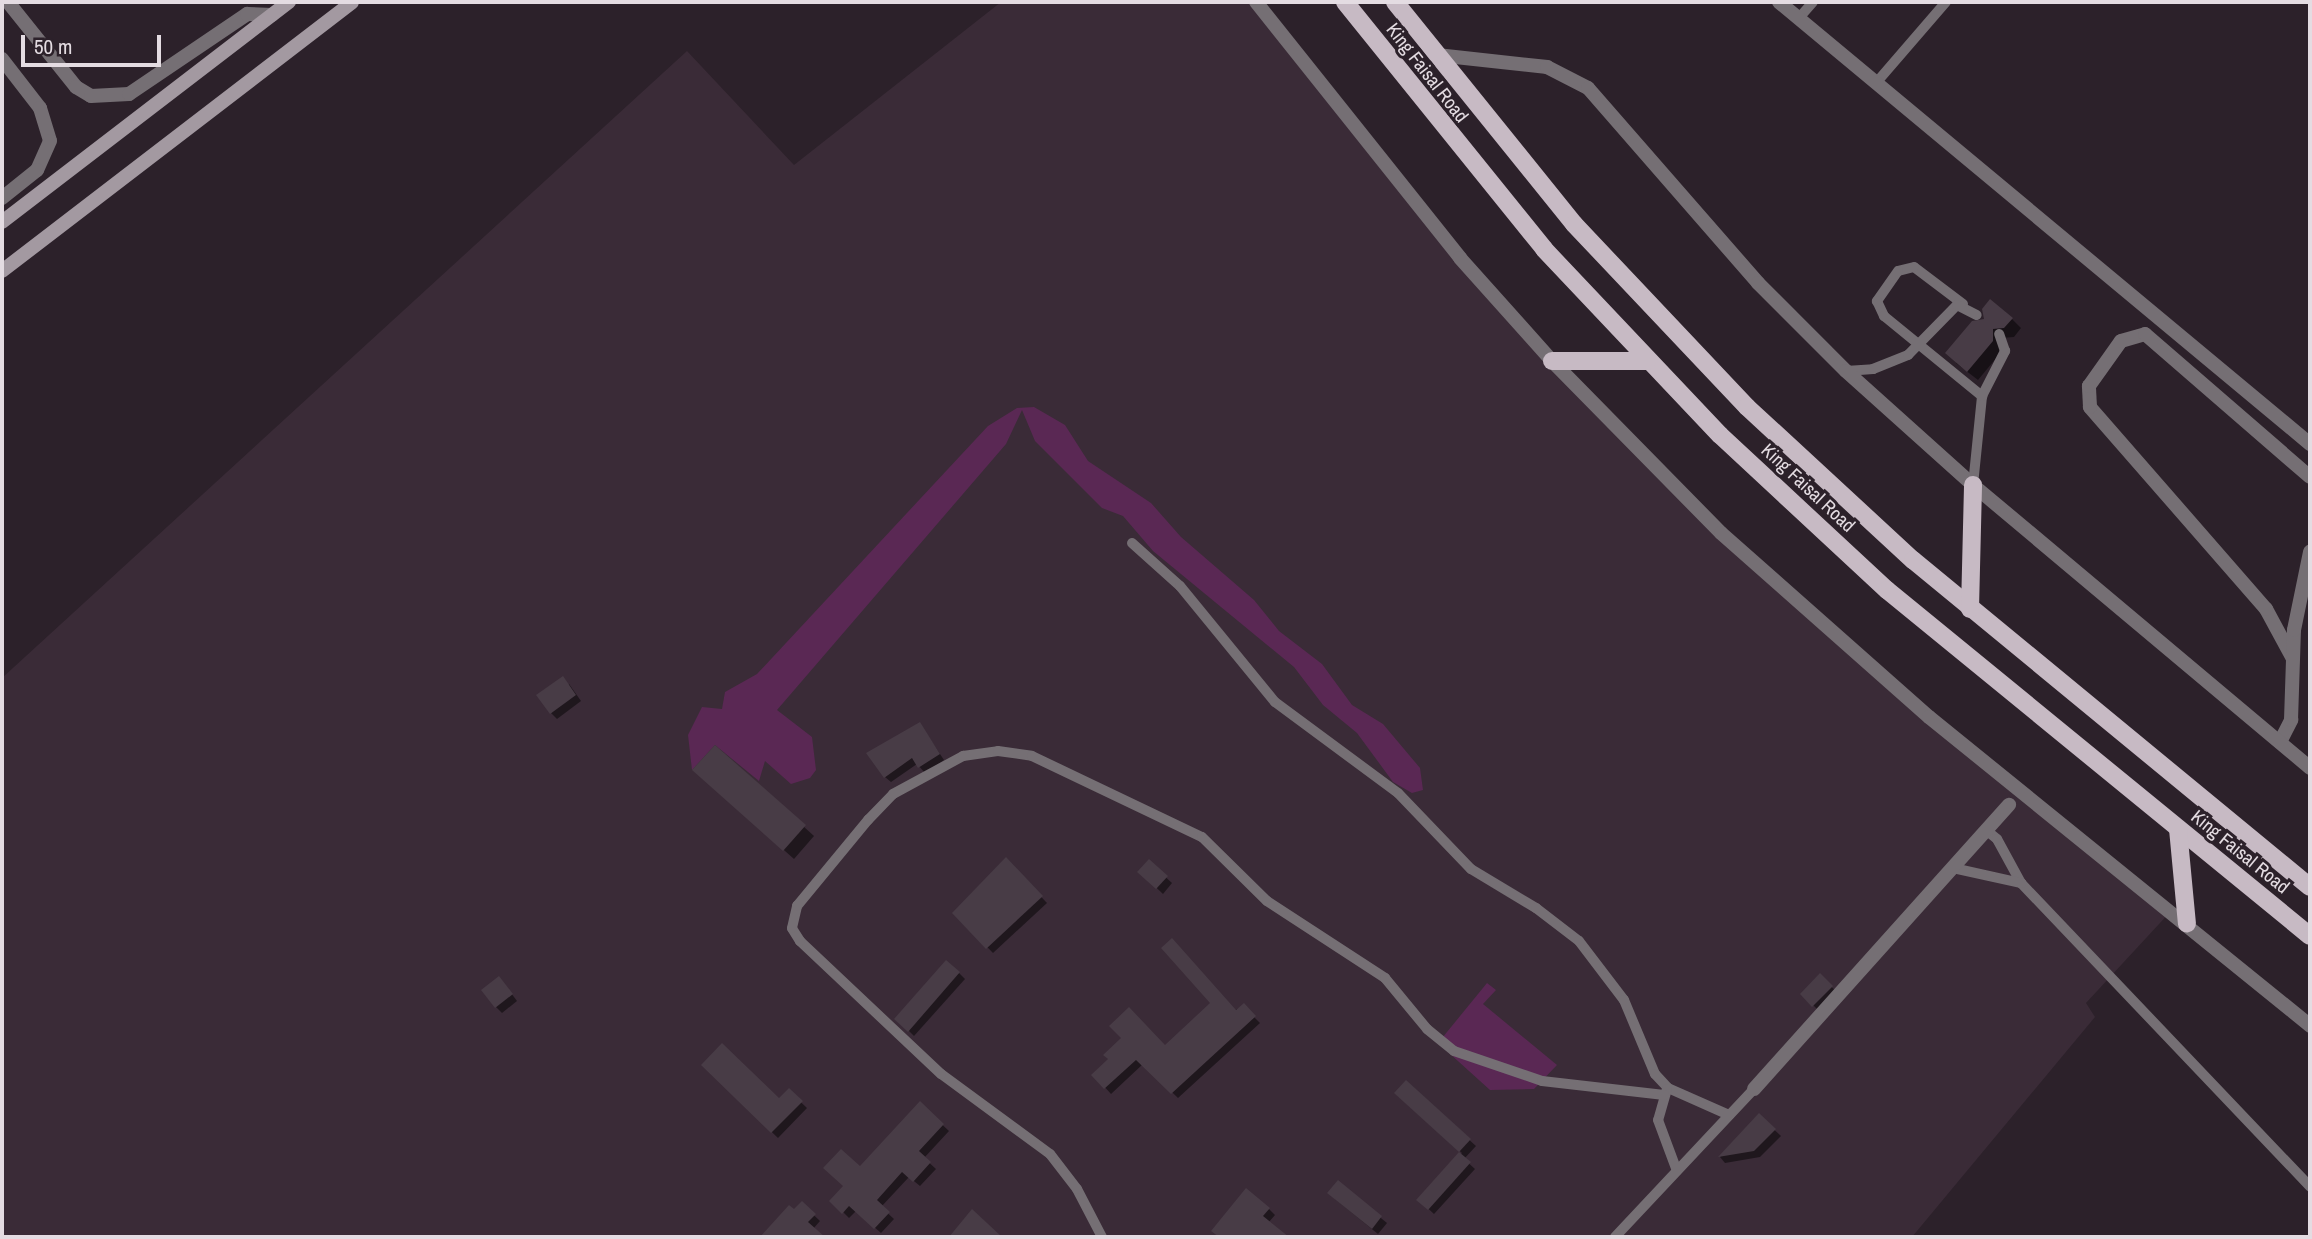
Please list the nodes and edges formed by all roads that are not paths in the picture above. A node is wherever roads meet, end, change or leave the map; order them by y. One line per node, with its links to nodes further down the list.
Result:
1 (8, 2): 10 (street)
2 (289, 2): 10 (main road)
3 (352, 2): 17 (main road)
4 (1256, 2): 22 (street)
5 (1345, 2): 23 (main road, King Faisal Road)
6 (1395, 2): 12 (main road, King Faisal Road)
7 (1779, 2): 11 (street)
8 (1813, 2): 11 (lane)
9 (1946, 2): 14 (lane)
10 (272, 15): 16 (main road)
11 (1799, 18): 14 (street)
12 (1437, 55): 24 (street); 31 (main road, King Faisal Road)
13 (2, 58): 15 (street)
14 (1876, 83): 26 (street)
15 (2, 198)
16 (2, 222)
17 (2, 271)
18 (1963, 304): 19 (lane); 21 (lane); 21 (lane)
19 (1978, 314)
20 (1999, 334): 25 (lane)
21 (1920, 345): 24 (lane); 25 (lane)
22 (1552, 361): 23 (main road); 41 (street)
23 (1647, 361): 36 (main road, King Faisal Road)
24 (1846, 371): 28 (street)
25 (1983, 396): 28 (lane)
26 (2310, 444)
27 (2310, 477): 32 (street)
28 (1973, 485): 31 (main road); 33 (street)
29 (1132, 542): 45 (lane)
30 (2310, 552): 32 (street)
31 (1970, 609): 40 (main road, King Faisal Road)
32 (2292, 657): 33 (street)
33 (2280, 742): 34 (street)
34 (2310, 768)
35 (2009, 805): 37 (street)
36 (2178, 829): 41 (main road); 42 (main road, King Faisal Road)
37 (1986, 831): 38 (street); 39 (lane)
38 (1953, 868): 39 (lane); 44 (street)
39 (2021, 883): 48 (lane)
40 (2310, 887)
41 (2187, 924): 43 (street)
42 (2310, 936)
43 (2310, 1026)
44 (1754, 1089): 46 (lane)
45 (1666, 1092): 46 (lane); 47 (lane); 50 (lane)
46 (1729, 1115): 47 (lane)
47 (1677, 1171): 49 (lane)
48 (2310, 1187)
49 (1617, 1236)
50 (1102, 1237)

